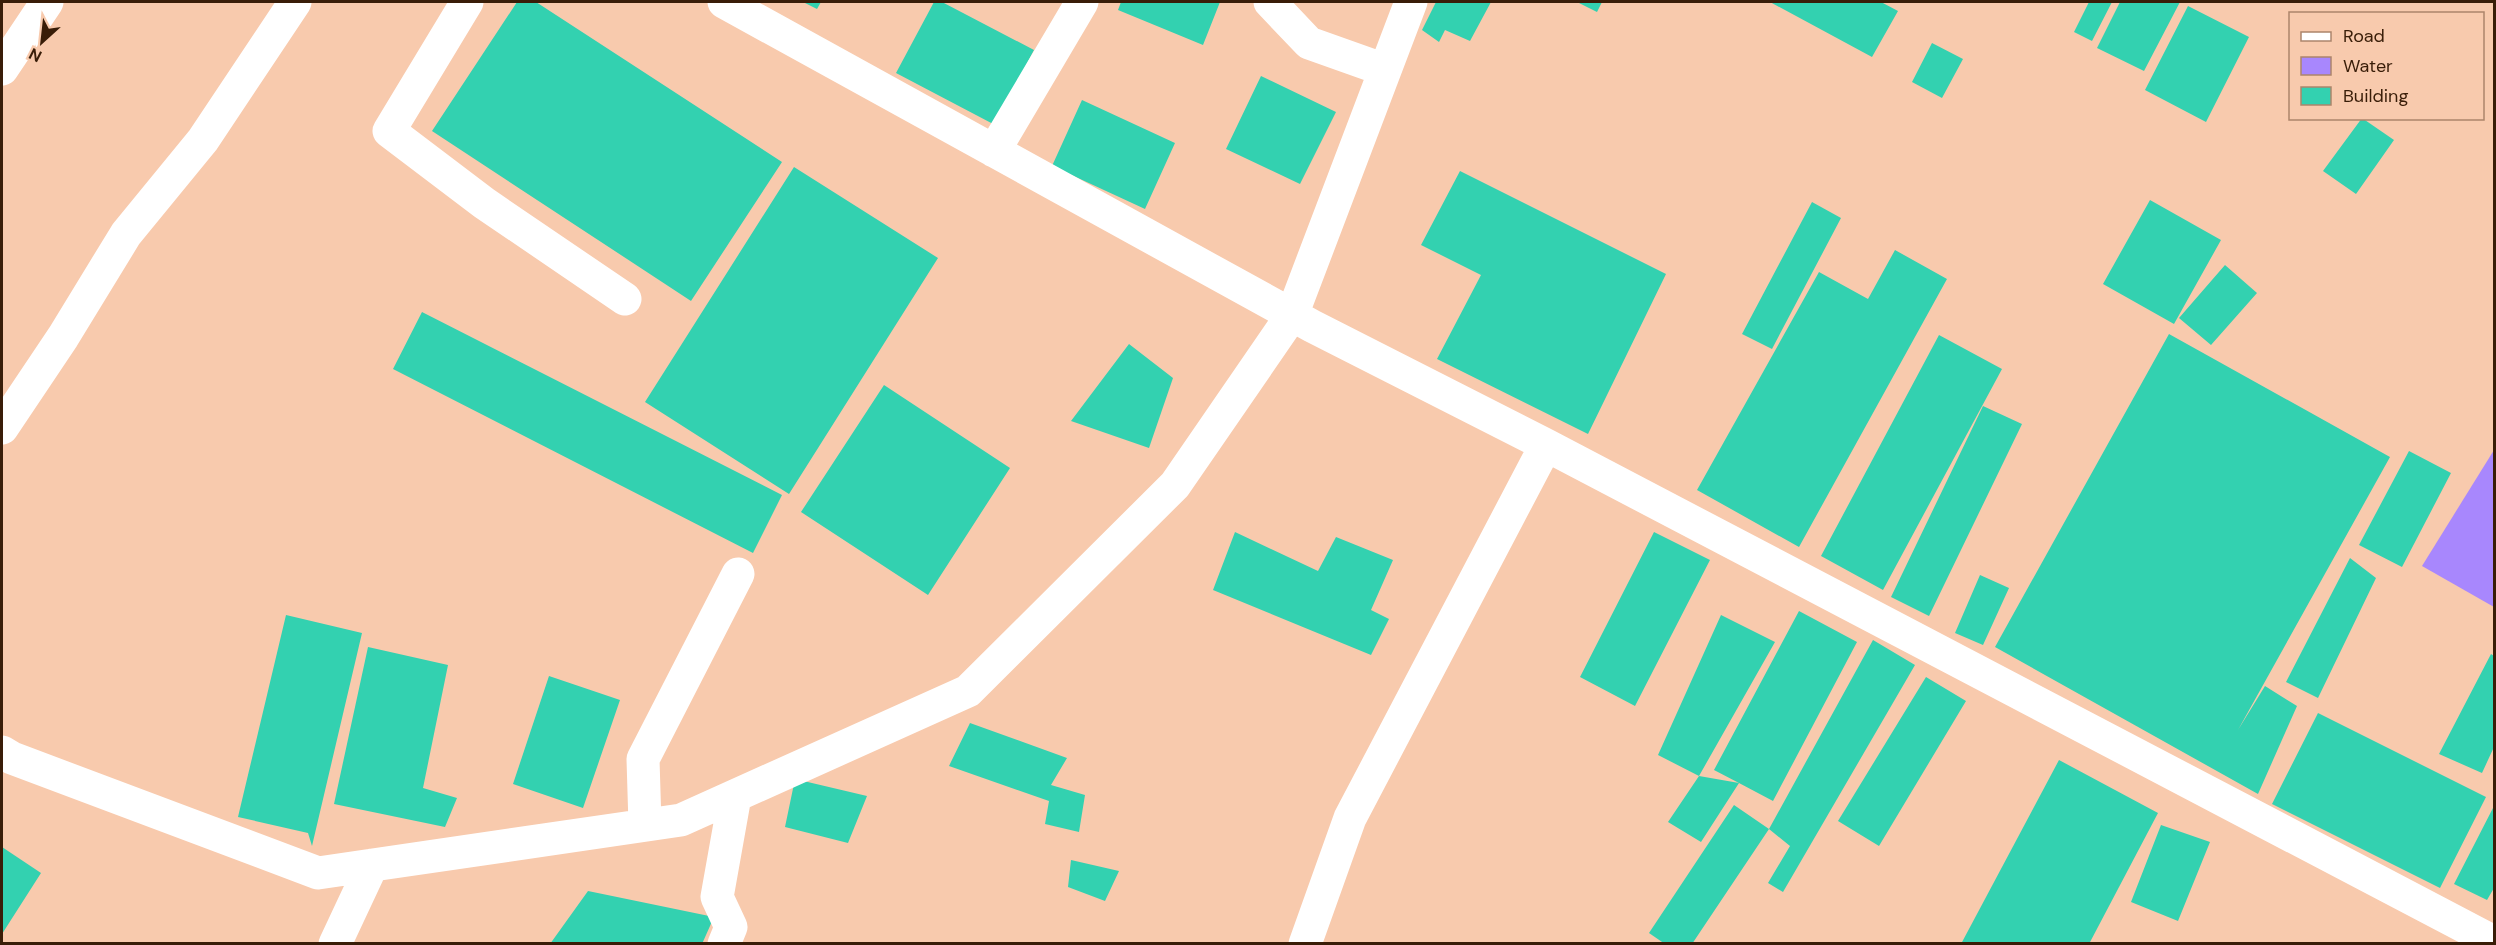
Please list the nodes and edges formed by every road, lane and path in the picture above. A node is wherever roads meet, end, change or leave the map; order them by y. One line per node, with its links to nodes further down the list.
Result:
1 (47, 2): 8 (street)
2 (295, 2): 13 (street)
3 (467, 2): 11 (street)
4 (724, 2): 10 (street)
5 (1082, 2): 10 (street)
6 (1270, 2): 9 (street)
7 (1411, 2): 9 (street)
8 (2, 69)
9 (1385, 70): 12 (street)
10 (994, 151): 12 (street)
11 (626, 299)
12 (1292, 315): 14 (street); 17 (street)
13 (2, 428)
14 (1546, 446): 20 (street); 23 (street)
15 (738, 574): 18 (street)
16 (2, 752): 19 (street)
17 (735, 796): 18 (street); 22 (street)
18 (645, 825): 19 (street)
19 (372, 865): 21 (street)
20 (2494, 942)
21 (335, 944)
22 (724, 944)
23 (1305, 944)

